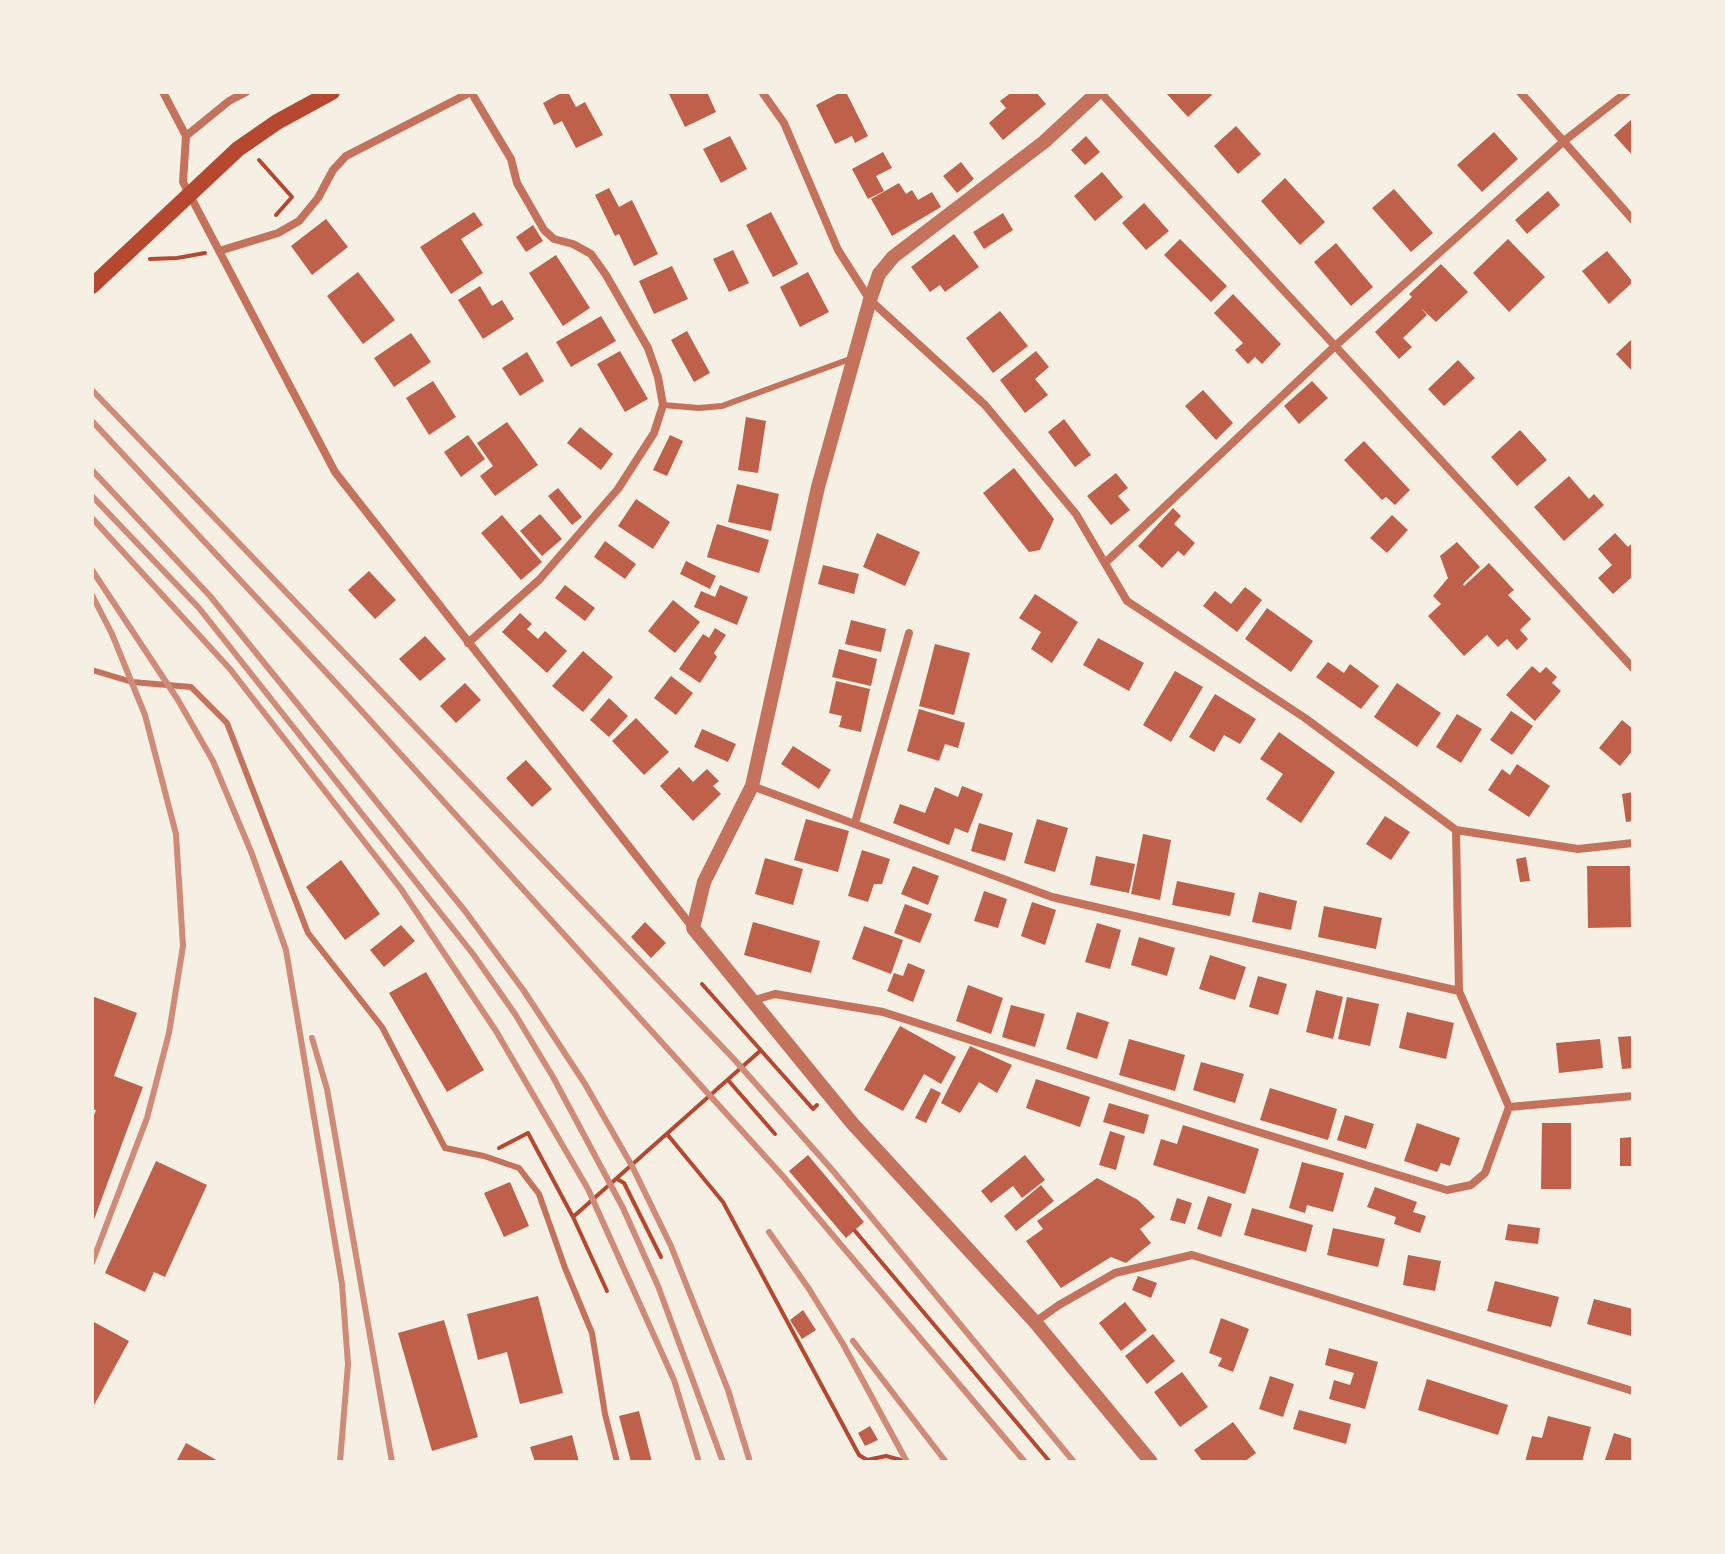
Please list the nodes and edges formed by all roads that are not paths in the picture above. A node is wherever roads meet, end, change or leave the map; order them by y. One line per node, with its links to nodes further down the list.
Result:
1 (163, 92): 9 (street)
2 (246, 92): 9 (street)
3 (332, 92): 13 (main road)
4 (471, 92): 12 (street); 17 (street)
5 (762, 92): 14 (street)
6 (1099, 92): 14 (street); 15 (street)
7 (1520, 92): 10 (street)
8 (1627, 92): 10 (street)
9 (186, 136): 12 (street)
10 (1564, 141): 11 (street); 15 (street)
11 (1633, 220)
12 (219, 251): 20 (street)
13 (92, 286)
14 (870, 300): 16 (street); 18 (street)
15 (1334, 347): 18 (street); 21 (street)
16 (854, 358): 17 (lane); 23 (street)
17 (663, 405): 20 (street)
18 (1105, 563): 25 (street)
19 (909, 633): 24 (street)
20 (468, 643): 27 (street)
21 (1633, 668)
22 (92, 670): 34 (lane)
23 (752, 786): 24 (street); 27 (street)
24 (855, 823): 28 (street)
25 (1456, 830): 26 (street); 28 (street)
26 (1633, 843)
27 (693, 928): 29 (street)
28 (1459, 991): 31 (street)
29 (751, 1001): 31 (street); 32 (street)
30 (1633, 1096): 31 (street)
31 (1509, 1107)
32 (1035, 1322): 33 (street); 35 (street)
33 (1633, 1391)
34 (617, 1462)
35 (1151, 1462)

